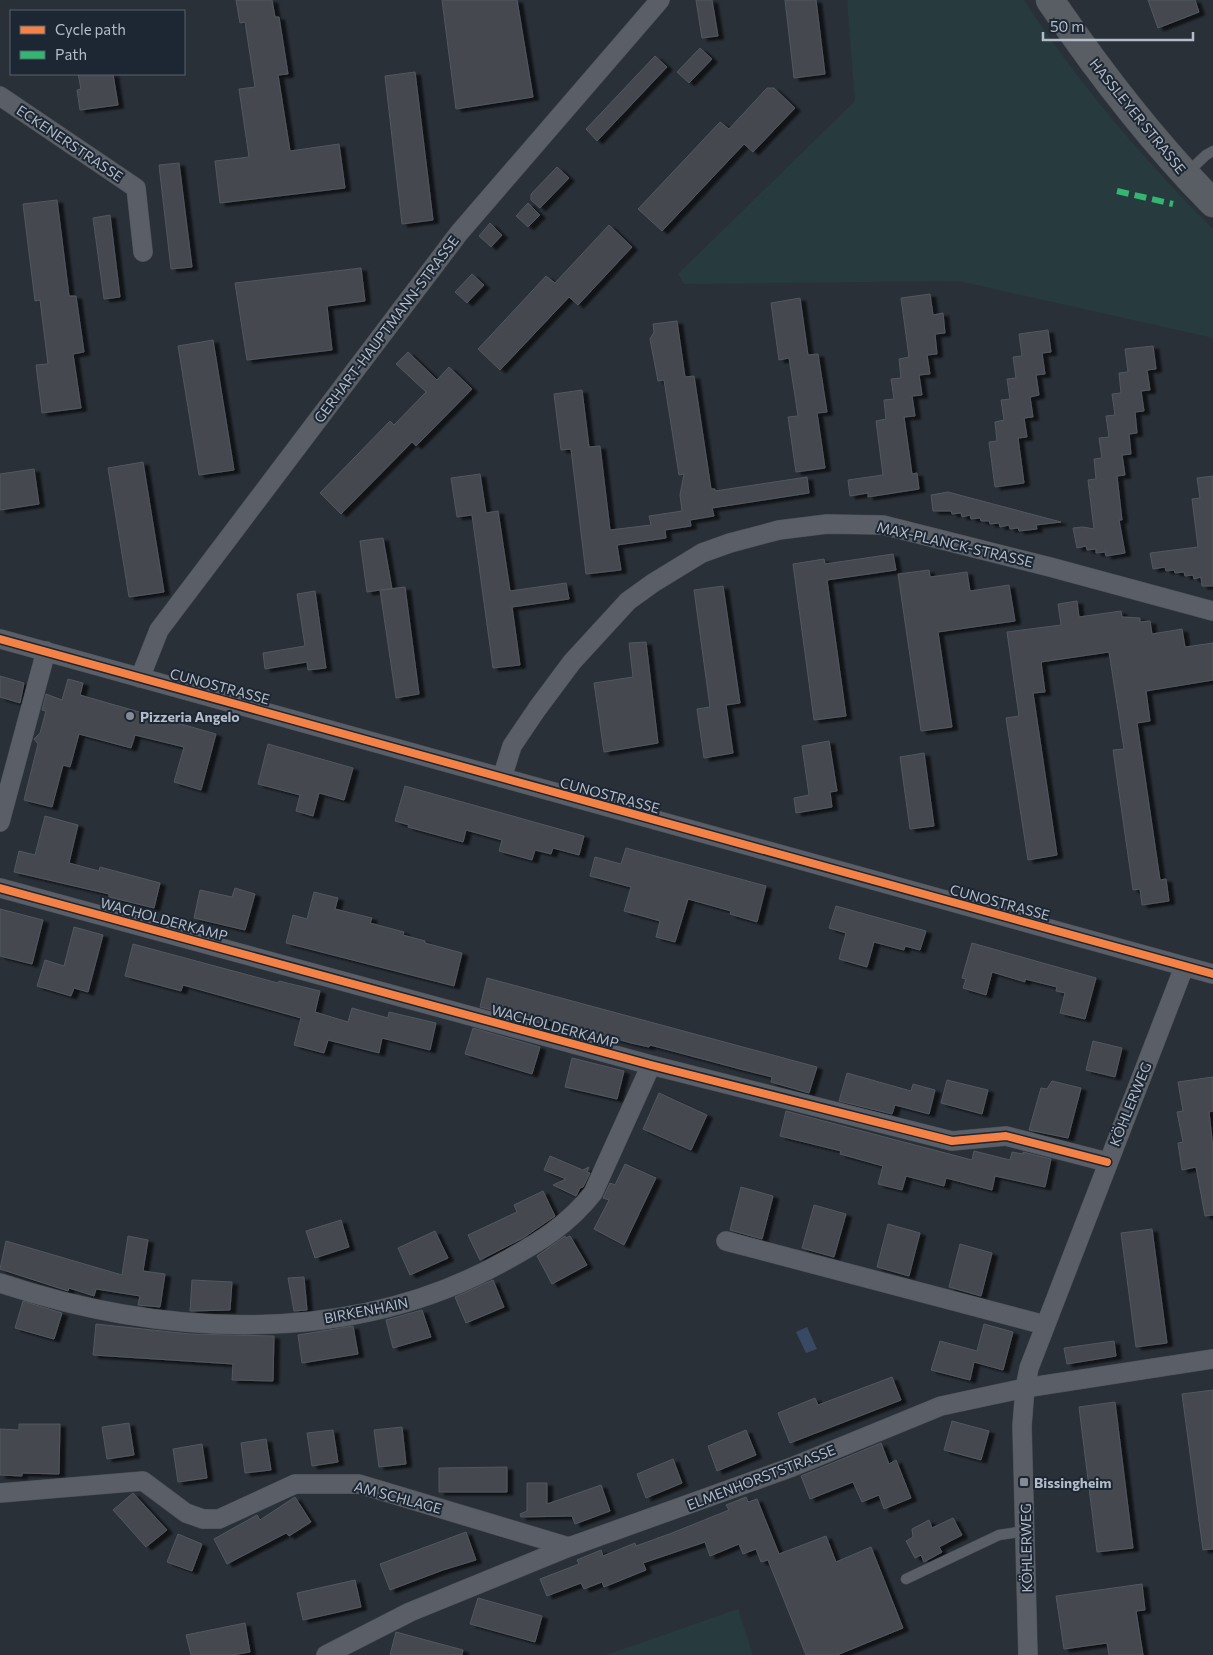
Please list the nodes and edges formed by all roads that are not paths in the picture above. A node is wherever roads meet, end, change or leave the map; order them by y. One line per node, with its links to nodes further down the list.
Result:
1 (660, 0): 11 (street, GERHART-HAUPTMANN-STRASSE)
2 (1050, 0): 5 (main road, HASSLEYER STRASSE)
3 (0, 96): 7 (street, ECKENERSTRASSE)
4 (1213, 151): 5 (lane)
5 (1186, 174): 6 (main road, HASSLEYER STRASSE)
6 (1213, 203)
7 (143, 252)
8 (1213, 611): 12 (street, MAX-PLANCK-STRASSE)
9 (0, 639): 10 (street, CUNOSTRASSE)
10 (46, 652): 11 (street, CUNOSTRASSE); 13 (street)
11 (140, 678): 12 (street, CUNOSTRASSE)
12 (502, 778): 15 (street, CUNOSTRASSE)
13 (0, 822)
14 (0, 888): 17 (street, WACHOLDERKAMP)
15 (1184, 967): 16 (street, CUNOSTRASSE); 18 (street, KÖHLERWEG)
16 (1213, 974)
17 (651, 1065): 18 (street, WACHOLDERKAMP); 20 (street, BIRKENHAIN)
18 (1107, 1162): 21 (street, KÖHLERWEG)
19 (726, 1241): 21 (street)
20 (0, 1283)
21 (1045, 1325): 23 (street, KÖHLERWEG)
22 (1213, 1360): 23 (street, ELMENHORSTSTRASSE)
23 (1024, 1388): 25 (street, KÖHLERWEG); 26 (street, ELMENHORSTSTRASSE)
24 (0, 1493): 26 (street, AM SCHLAGE)
25 (1025, 1531): 27 (lane); 29 (street, KÖHLERWEG)
26 (569, 1547): 28 (street, ELMENHORSTSTRASSE)
27 (906, 1579)
28 (326, 1655)
29 (1028, 1655)

